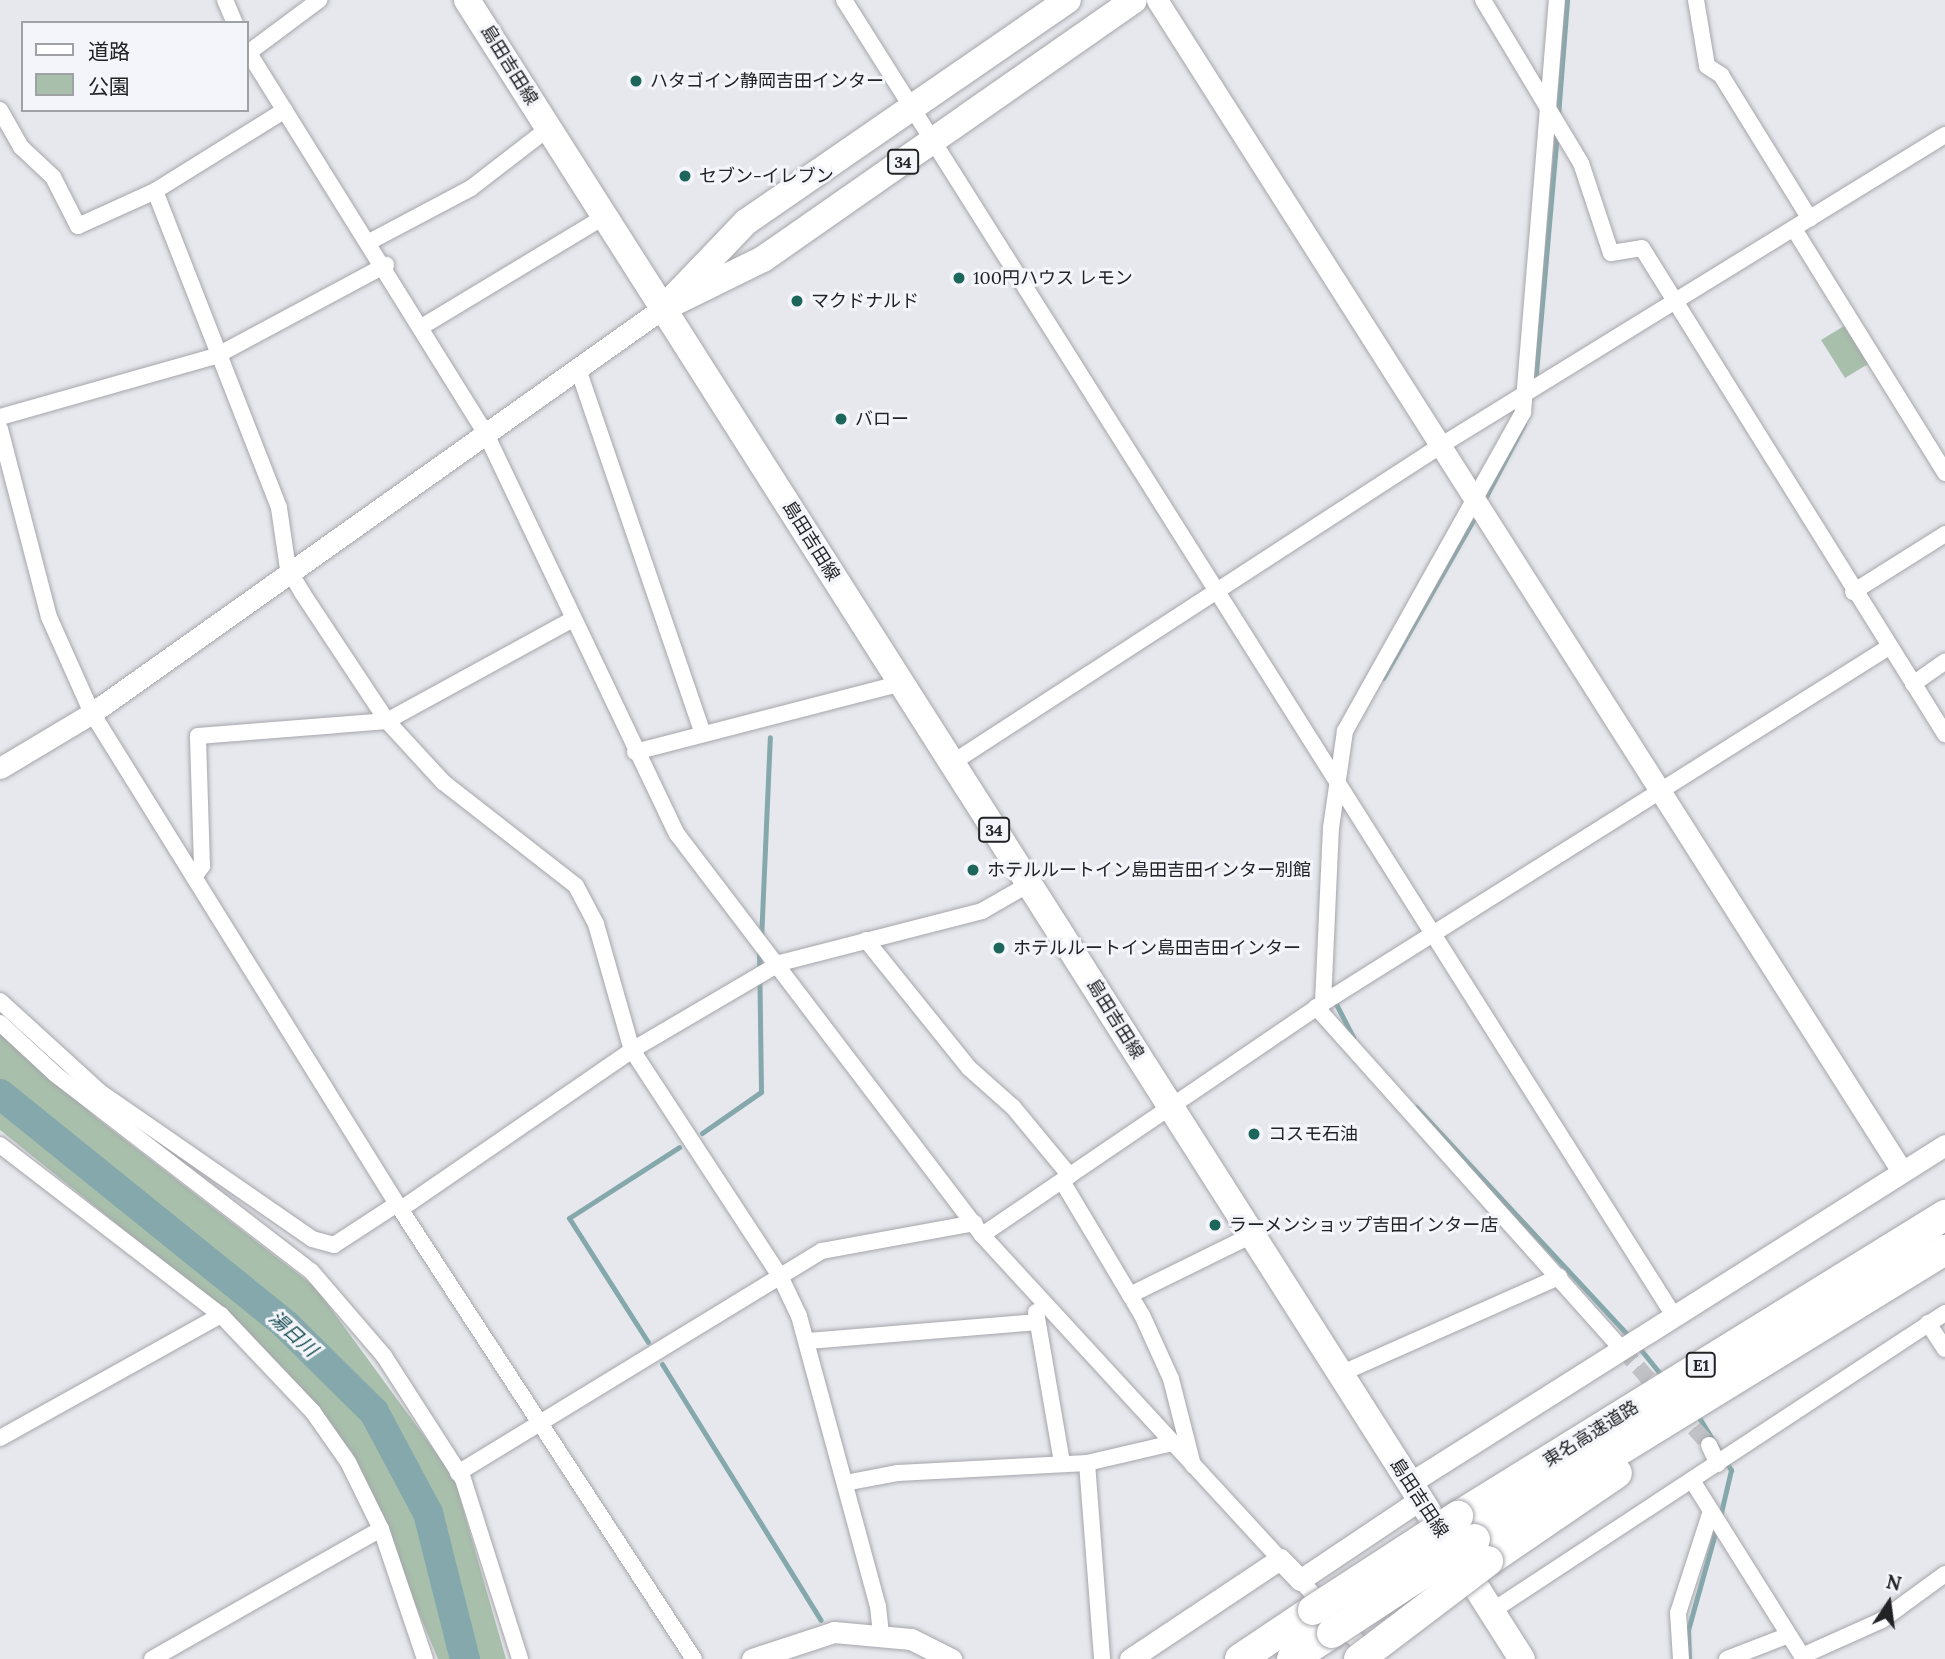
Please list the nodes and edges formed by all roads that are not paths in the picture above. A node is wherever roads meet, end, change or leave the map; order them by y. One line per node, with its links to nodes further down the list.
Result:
1 (226, 0): 11 (street)
2 (318, 0): 12 (street)
3 (467, 0): 18 (main road, 島田吉田線 / 34)
4 (844, 0): 15 (street)
5 (1068, 0): 15 (main road, 34)
6 (1134, 0): 20 (main road, 34)
7 (1157, 0): 36 (street)
8 (1557, 0): 14 (street)
9 (1696, 0): 23 (street)
10 (1489, 2): 14 (street)
11 (234, 21)
12 (248, 51)
13 (248, 54): 17 (street)
14 (1549, 106): 27 (street); 32 (street)
15 (912, 108): 20 (street); 28 (main road, 34)
16 (0, 110): 21 (street)
17 (285, 110): 21 (street); 25 (street)
18 (549, 128): 22 (main road, 島田吉田線 / 34); 25 (street)
19 (1945, 135): 23 (street)
20 (932, 142): 28 (main road, 34); 42 (street)
21 (155, 191): 30 (street)
22 (605, 216): 28 (main road, 島田吉田線 / 34); 29 (street)
23 (1810, 219): 24 (street)
24 (1794, 229): 27 (street); 37 (street)
25 (371, 241): 26 (street)
26 (386, 265): 29 (street); 30 (street)
27 (1674, 304): 32 (street); 41 (street)
28 (663, 308): 31 (street); 46 (main road, 島田吉田線 / 34)
29 (423, 326): 35 (street)
30 (216, 356): 33 (street); 40 (street)
31 (578, 369): 35 (street); 50 (street)
32 (1526, 394): 36 (street); 38 (street)
33 (0, 417)
34 (0, 429): 48 (street)
35 (486, 434): 40 (street); 43 (street)
36 (1440, 446): 38 (street); 42 (street)
37 (1945, 473)
38 (1479, 507): 55 (street); 56 (street)
39 (1945, 534): 41 (street)
40 (288, 569): 48 (street); 49 (street)
41 (1853, 592): 44 (street)
42 (1219, 593): 53 (street); 55 (street)
43 (573, 619): 49 (street); 52 (street)
44 (1889, 647): 47 (street); 56 (street)
45 (1945, 662): 47 (street)
46 (902, 683): 50 (street); 53 (main road, 島田吉田線 / 34)
47 (1913, 684): 51 (street)
48 (92, 713): 54 (street); 57 (street)
49 (387, 720): 57 (street); 65 (street)
50 (703, 734): 52 (street)
51 (1945, 734)
52 (635, 752): 61 (street)
53 (952, 763): 58 (main road, 島田吉田線 / 34)
54 (0, 768)
55 (1335, 784): 59 (street); 63 (street)
56 (1661, 788): 59 (street); 69 (street)
57 (194, 877): 71 (street)
58 (1029, 884): 60 (street); 66 (main road, 島田吉田線 / 34)
59 (1432, 935): 63 (street); 84 (street)
60 (866, 940): 61 (street); 70 (street)
61 (774, 967): 65 (street); 73 (street)
62 (0, 1001): 75 (street)
63 (1321, 1004): 66 (street); 79 (street)
64 (0, 1023): 77 (street)
65 (632, 1050): 71 (street); 78 (street)
66 (1172, 1111): 70 (street); 74 (main road, 島田吉田線 / 34)
67 (1945, 1144): 69 (street)
68 (0, 1145): 83 (street)
69 (1902, 1171): 84 (street)
70 (1066, 1178): 73 (street); 80 (street)
71 (399, 1207): 75 (street); 91 (street)
72 (1945, 1216): 105 (highway, 東名高速道路 / E1)
73 (978, 1229): 78 (street); 81 (street)
74 (1252, 1235): 80 (street); 90 (main road, 島田吉田線 / 34)
75 (324, 1242): 77 (street)
76 (1945, 1250): 105 (highway, 東名高速道路 / E1)
77 (311, 1271): 99 (street)
78 (780, 1276): 87 (street); 91 (street)
79 (1559, 1277): 88 (street); 90 (street)
80 (1130, 1295): 98 (street)
81 (1036, 1299): 85 (street); 93 (street)
82 (1945, 1313): 86 (street)
83 (221, 1315): 92 (street); 104 (street)
84 (1674, 1317): 88 (street)
85 (1036, 1322): 87 (street); 95 (street)
86 (1927, 1323): 89 (street); 97 (street)
87 (807, 1341): 101 (street)
88 (1623, 1348): 102 (street)
89 (1945, 1349)
90 (1340, 1374): 102 (main road, 島田吉田線 / 34)
91 (542, 1422): 99 (street); 116 (street)
92 (0, 1438)
93 (1173, 1443): 96 (street); 98 (street)
94 (1709, 1445): 97 (street)
95 (1062, 1463): 96 (street); 101 (street)
96 (1087, 1463): 119 (street)
97 (1718, 1464): 100 (street)
98 (1193, 1465): 106 (street)
99 (458, 1473): 115 (street)
100 (1693, 1482): 103 (street); 109 (street)
101 (845, 1483): 110 (street)
102 (1415, 1491): 108 (street); 109 (main road, 島田吉田線 / 34)
103 (1711, 1511): 111 (street); 126 (street)
104 (381, 1529): 113 (street); 114 (street)
105 (1474, 1539): 121 (highway, 東名高速道路 / E1, bridge); 122 (highway, 東名高速道路 / E1, bridge); 123 (highway, bridge)
106 (1280, 1559): 108 (street); 120 (street)
107 (1945, 1574): 112 (street)
108 (1300, 1580): 124 (street)
109 (1492, 1611): 125 (main road, 島田吉田線 / 34)
110 (881, 1634): 117 (street); 118 (street)
111 (1789, 1635): 112 (street); 127 (street)
112 (1803, 1658)
113 (152, 1659)
114 (425, 1659)
115 (520, 1659)
116 (694, 1659)
117 (752, 1659)
118 (951, 1659)
119 (1102, 1659)
120 (1130, 1659)
121 (1240, 1659)
122 (1292, 1659)
123 (1359, 1659)
124 (1373, 1659)
125 (1522, 1659)
126 (1681, 1659)
127 (1727, 1659)

